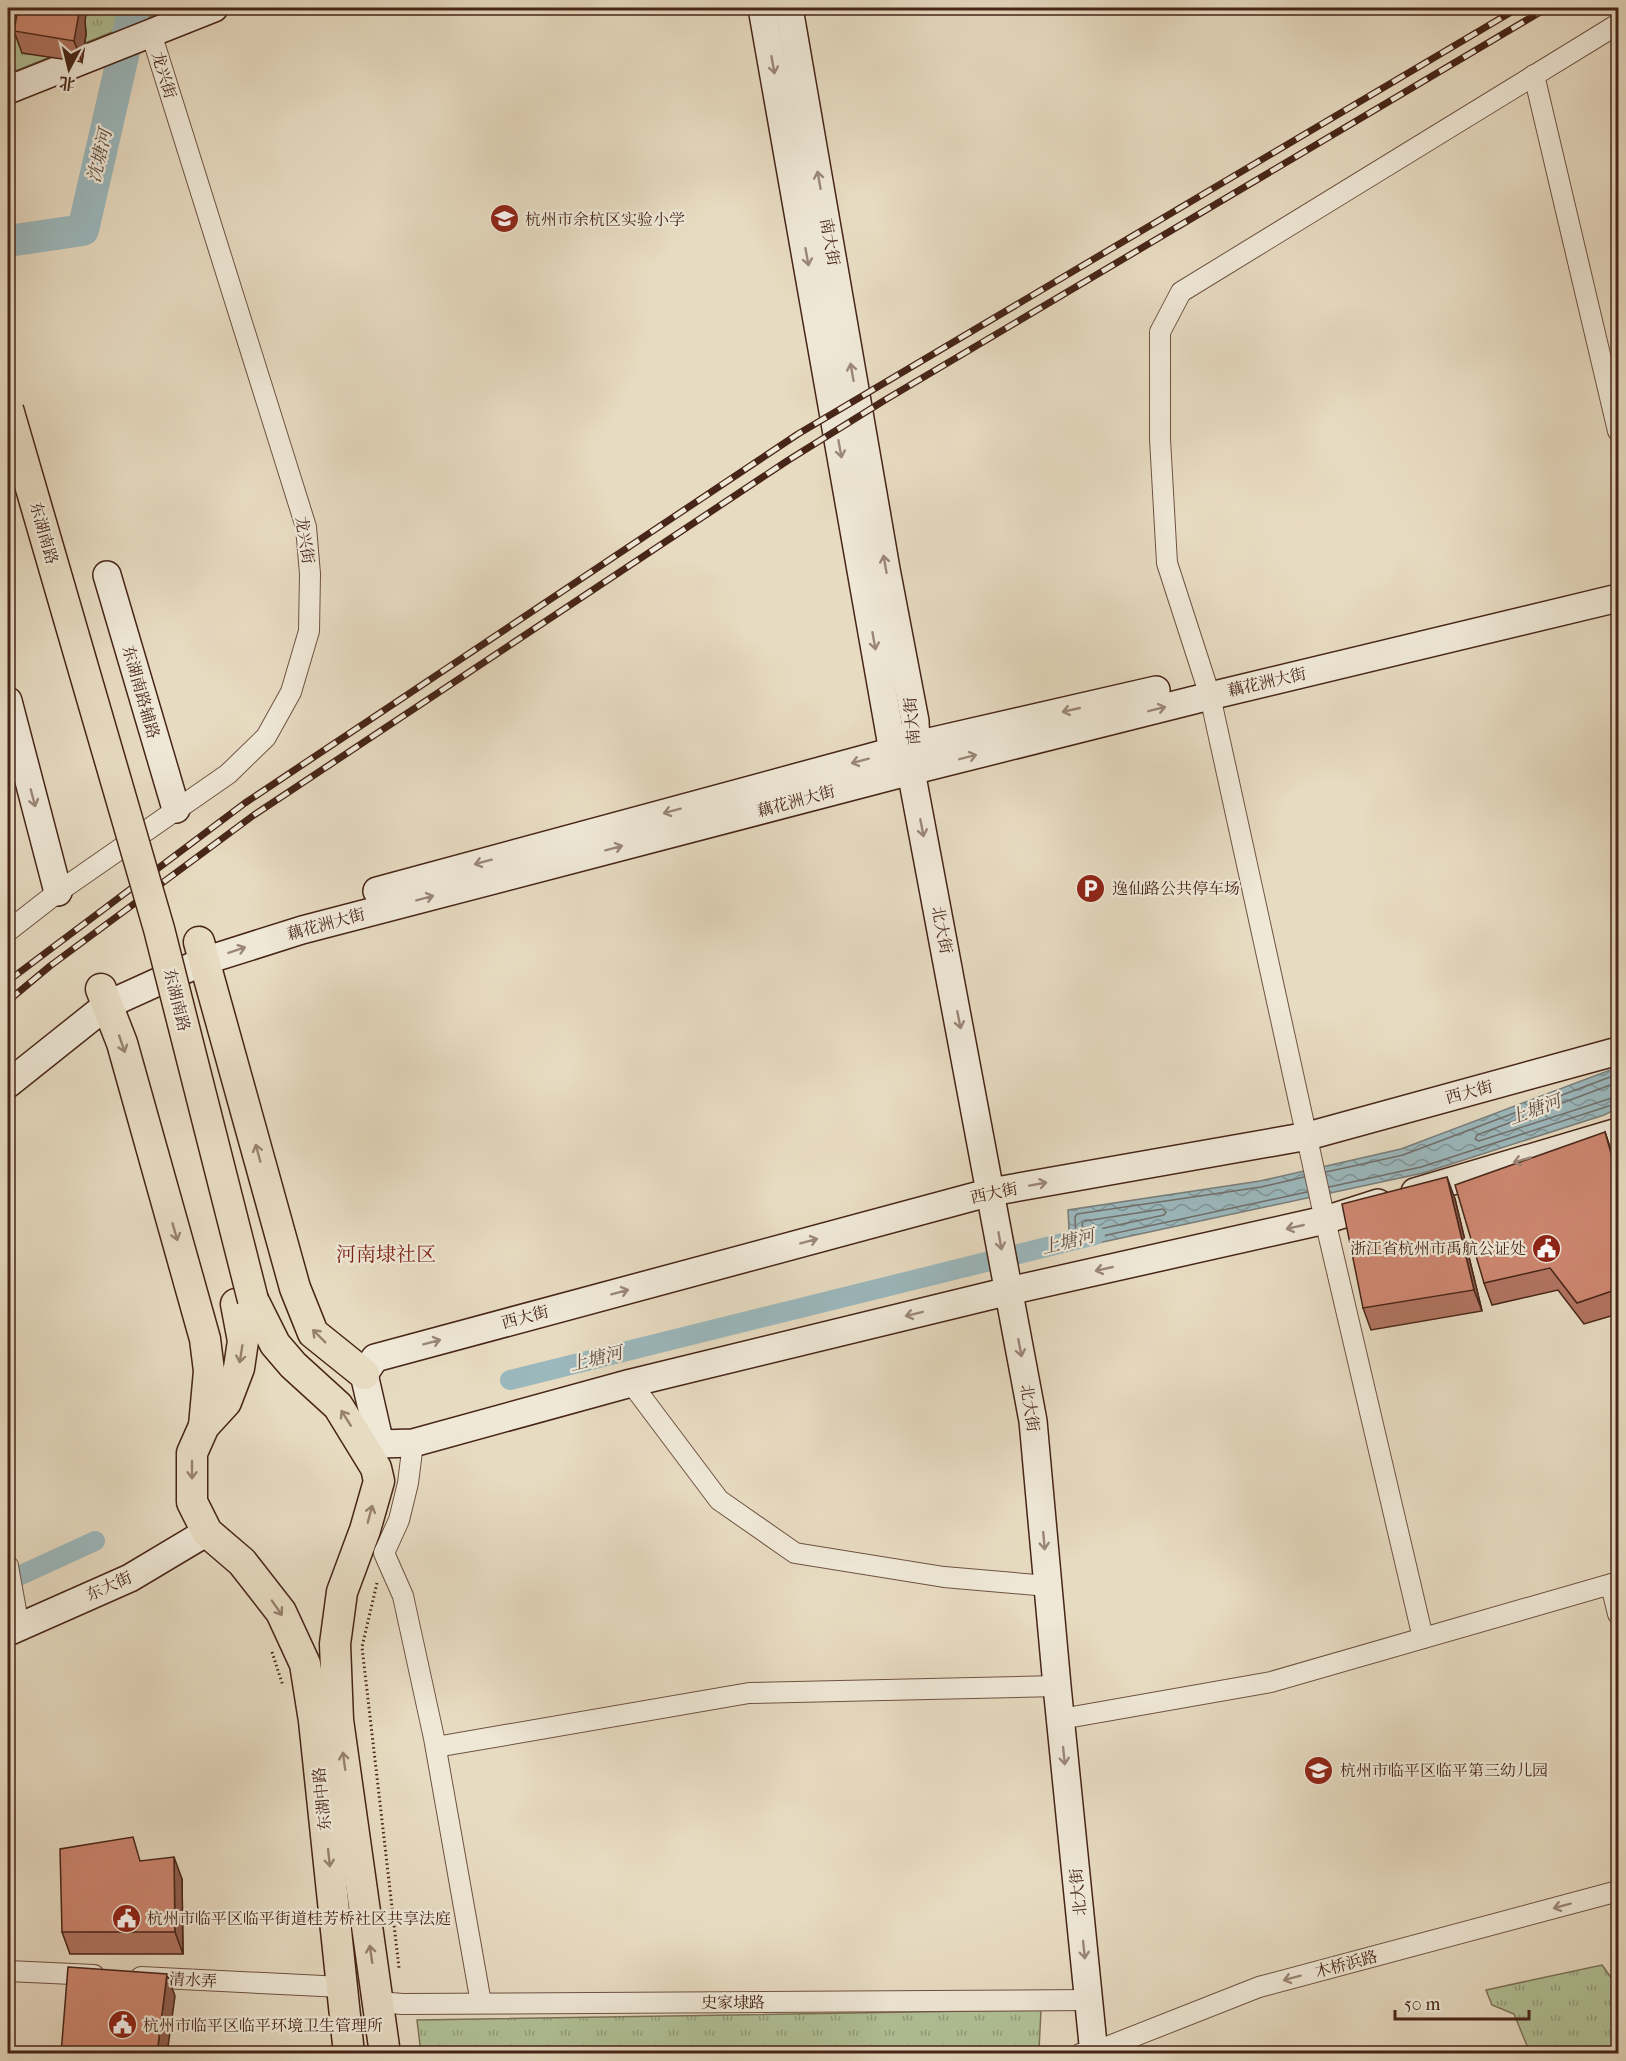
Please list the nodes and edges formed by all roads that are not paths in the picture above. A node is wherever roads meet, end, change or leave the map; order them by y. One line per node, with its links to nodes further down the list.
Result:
1 (214, 8): 5 (main road)
2 (762, 8): 16 (main road, 南大街, one-way to 16)
3 (789, 8): 16 (main road, 南大街, one-way to 3)
4 (1618, 24): 6 (street)
5 (151, 33): 7 (main road); 17 (street, 龙兴街)
6 (1534, 75): 9 (street); 14 (street)
7 (8, 90)
8 (8, 409): 30 (main road, 东湖南路, bridge)
9 (1618, 431)
10 (8, 475): 30 (main road, 东湖南路)
11 (107, 575): 17 (main road, 东湖南路辅路)
12 (1618, 580): 14 (main road, 藕花洲大街)
13 (1618, 598): 14 (main road, 藕花洲大街)
14 (1208, 687): 16 (main road, 藕花洲大街); 26 (street)
15 (8, 701): 18 (main road, one-way to 18)
16 (907, 756): 20 (main road, 藕花洲大街); 27 (main road, 北大街, one-way to 27)
17 (176, 809): 18 (street, 龙兴街)
18 (58, 892): 19 (street, 龙兴街)
19 (8, 931)
20 (202, 951): 21 (main road, 藕花洲大街); 31 (main road, one-way to 20)
21 (104, 997): 23 (main road, 藕花洲大街); 24 (main road, 藕花洲大街); 33 (main road, one-way to 33)
22 (1618, 1051): 26 (main road, 西大街)
23 (8, 1065)
24 (8, 1084)
25 (1618, 1132): 28 (main road, one-way to 28)
26 (1308, 1136): 27 (main road, 西大街, one-way to 26); 28 (street)
27 (991, 1192): 29 (main road, 北大街, one-way to 29); 31 (main road, 西大街, one-way to 27)
28 (1325, 1220): 29 (main road, one-way to 29); 43 (street)
29 (1009, 1291): 32 (main road, one-way to 32); 40 (main road, 北大街, one-way to 40)
30 (245, 1302): 33 (main road, 东湖南路, one-way to 33); 35 (main road, 东湖南路, one-way to 30)
31 (370, 1366): 35 (main road)
32 (631, 1383): 34 (main road); 40 (street)
33 (204, 1426): 36 (main road, one-way to 36)
34 (413, 1443): 35 (main road); 46 (street)
35 (373, 1448): 37 (main road, 东湖南路, one-way to 35)
36 (207, 1532): 42 (main road, 东大街); 49 (main road, 东湖中路, one-way to 49)
37 (353, 1558): 51 (main road, 东湖中路, one-way to 37)
38 (8, 1566): 42 (street)
39 (1615, 1584): 41 (street); 43 (street)
40 (1048, 1586): 44 (main road, 北大街)
41 (1618, 1614)
42 (13, 1629)
43 (1423, 1638): 45 (street)
44 (1057, 1686): 45 (main road, 北大街); 46 (street)
45 (1061, 1719): 50 (main road, 北大街, one-way to 50)
46 (436, 1746): 52 (street)
47 (1618, 1891): 53 (street, 木桥浜路, one-way to 53)
48 (8, 1971): 49 (street, 清水弄)
49 (342, 1987): 54 (main road, 东湖中路)
50 (1089, 2000): 52 (street, 史家埭路); 53 (main road, 北大街)
51 (378, 2002): 52 (street, 史家埭路); 55 (main road, 东湖中路)
52 (481, 2003)
53 (1089, 2053)
54 (349, 2054)
55 (385, 2054)

